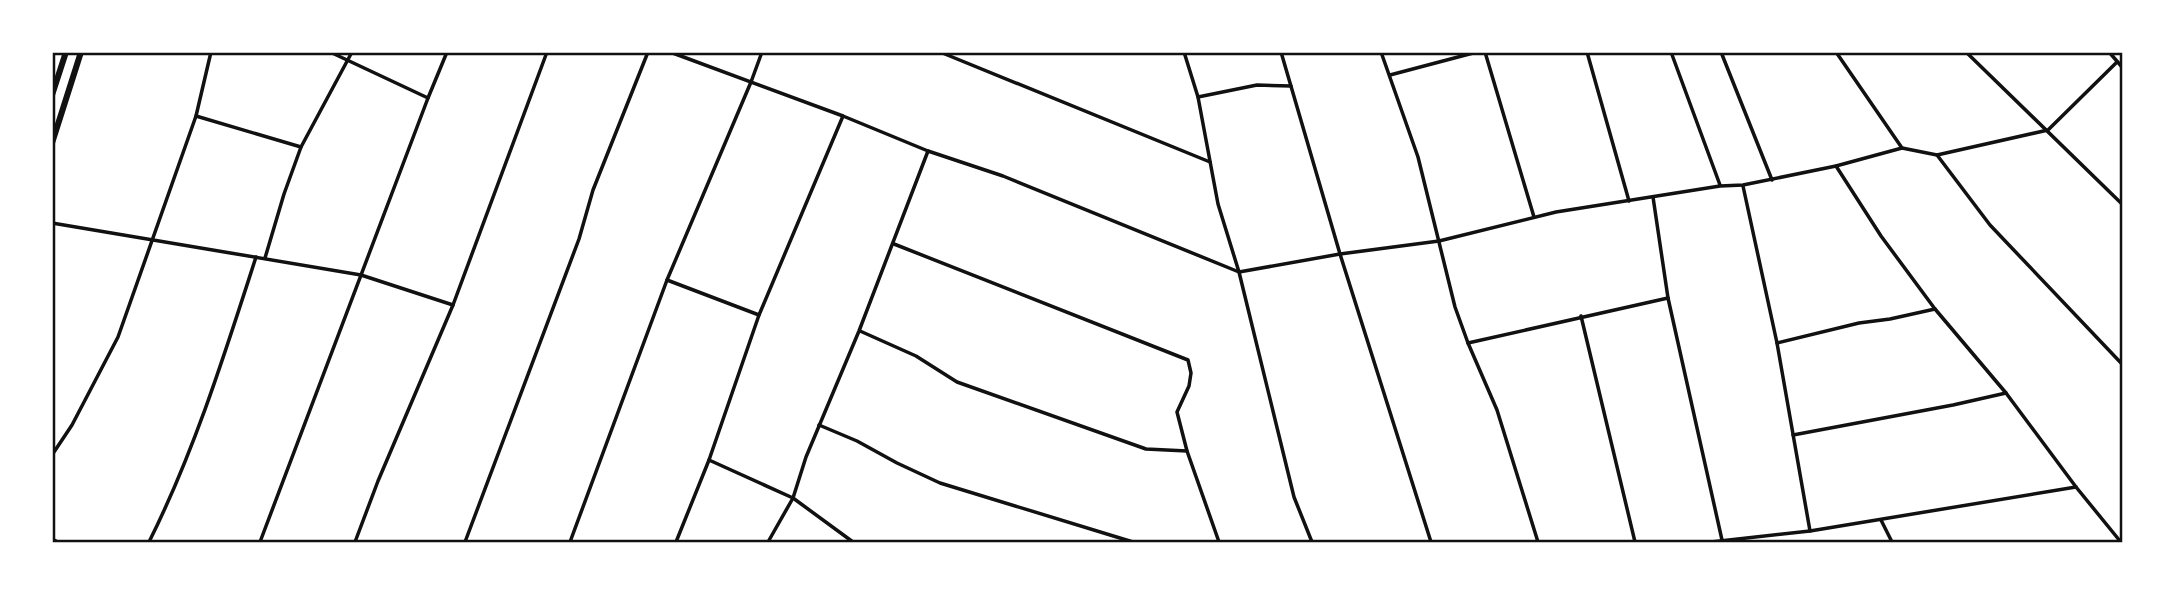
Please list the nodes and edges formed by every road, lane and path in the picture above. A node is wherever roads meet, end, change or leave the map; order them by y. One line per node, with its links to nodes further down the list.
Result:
1 (66, 52): 30 (main road)
2 (81, 52): 36 (main road)
3 (211, 52): 33 (street)
4 (330, 52): 25 (street)
5 (352, 52): 25 (street)
6 (447, 52): 32 (street)
7 (547, 52): 61 (street)
8 (648, 52): 86 (street)
9 (670, 52): 28 (street)
10 (762, 52): 28 (street)
11 (940, 52): 41 (street)
12 (1184, 52): 31 (street)
13 (1281, 52): 29 (street)
14 (1381, 52): 27 (street)
15 (1477, 52): 27 (street)
16 (1485, 52): 49 (street)
17 (1587, 52): 47 (street)
18 (1671, 52): 45 (street)
19 (1721, 52): 43 (street)
20 (1836, 52): 38 (street)
21 (1966, 52): 35 (street)
22 (2109, 52): 24 (street)
23 (2118, 52): 24 (street)
24 (2115, 59): 26 (street); 35 (street)
25 (348, 61): 32 (street); 37 (street)
26 (2123, 67)
27 (1390, 75): 52 (street)
28 (751, 82): 34 (street); 59 (street)
29 (1291, 86): 31 (street); 54 (street)
30 (52, 95)
31 (1198, 97): 41 (street)
32 (428, 98): 58 (street)
33 (196, 116): 37 (street); 51 (street)
34 (843, 116): 39 (street); 63 (street)
35 (2048, 130): 40 (street); 48 (street)
36 (52, 143)
37 (301, 147): 56 (street)
38 (1902, 148): 40 (street); 42 (street)
39 (928, 151): 53 (street); 57 (street)
40 (1937, 155): 68 (street)
41 (1210, 162): 57 (street)
42 (1836, 166): 43 (street); 62 (street)
43 (1772, 180): 44 (street)
44 (1743, 185): 45 (street); 67 (street)
45 (1720, 186): 46 (street)
46 (1653, 197): 47 (street); 60 (street)
47 (1629, 201): 49 (street)
48 (2123, 204)
49 (1534, 217): 52 (street)
50 (52, 223): 51 (street)
51 (153, 239): 55 (street); 73 (street)
52 (1439, 241): 54 (street); 66 (street)
53 (894, 244): 65 (street); 72 (street)
54 (1340, 254): 57 (street); 94 (street)
55 (257, 257): 56 (street); 83 (street)
56 (265, 258): 58 (street)
57 (1239, 272): 93 (street)
58 (361, 275): 61 (street); 84 (street)
59 (667, 280): 63 (street); 87 (street)
60 (1668, 298): 64 (street); 80 (street)
61 (453, 305): 85 (street)
62 (1935, 309): 67 (street); 69 (street)
63 (759, 316): 74 (street)
64 (1581, 316): 66 (street); 96 (street)
65 (859, 331): 70 (street); 72 (street)
66 (1468, 343): 95 (street)
67 (1777, 343): 71 (street)
68 (2123, 365)
69 (2006, 393): 71 (street); 75 (street)
70 (818, 425): 76 (street); 91 (street)
71 (1793, 435): 78 (street)
72 (1187, 451): 92 (street)
73 (52, 455)
74 (709, 460): 76 (street); 88 (street)
75 (2076, 487): 77 (street); 81 (street)
76 (793, 498): 89 (street); 90 (street)
77 (1881, 520): 78 (street); 98 (street)
78 (1810, 531): 80 (street)
79 (52, 539): 82 (street)
80 (1722, 540): 97 (street)
81 (2120, 540)
82 (58, 542)
83 (149, 542)
84 (260, 542)
85 (355, 542)
86 (465, 542)
87 (570, 542)
88 (676, 542)
89 (768, 542)
90 (852, 542)
91 (1133, 542)
92 (1219, 542)
93 (1312, 542)
94 (1431, 542)
95 (1538, 542)
96 (1635, 542)
97 (1711, 542)
98 (1892, 542)

